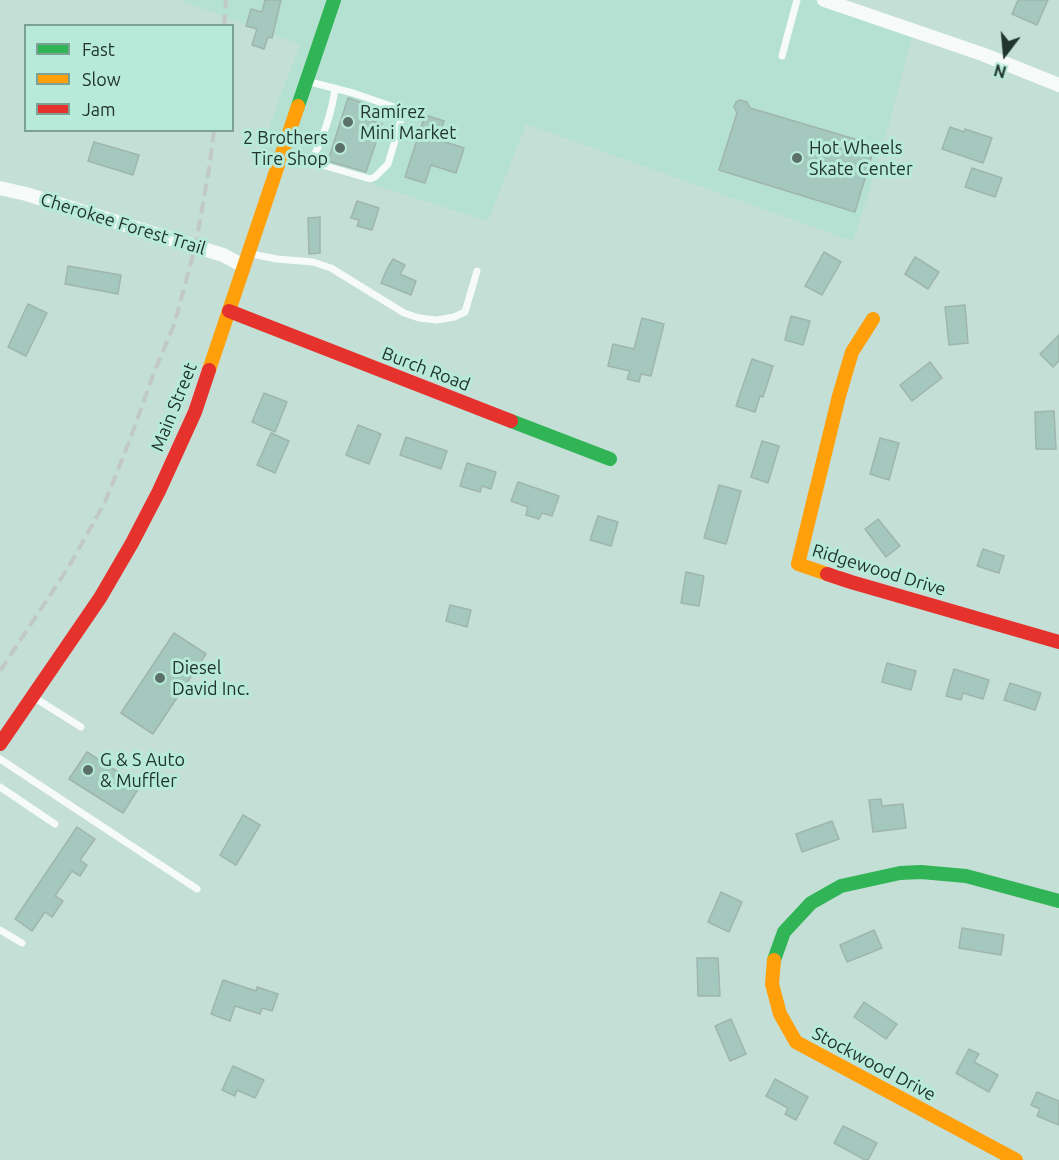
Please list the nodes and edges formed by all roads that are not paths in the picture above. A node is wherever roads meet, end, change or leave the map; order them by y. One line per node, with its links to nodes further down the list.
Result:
1 (334, 0): 5 (street, Main Street)
2 (797, 0): 4 (lane)
3 (824, 0): 6 (street)
4 (782, 56)
5 (307, 81): 7 (lane); 8 (street, Main Street)
6 (1059, 85)
7 (335, 88): 9 (lane); 9 (lane)
8 (283, 153): 9 (lane); 11 (street, Main Street)
9 (311, 162)
10 (0, 188): 11 (street, Cherokee Forest Trail)
11 (246, 260): 12 (lane); 13 (street, Main Street)
12 (477, 271)
13 (229, 311): 15 (street, Burch Road); 17 (street, Main Street)
14 (873, 319): 16 (street, Ridgewood Drive)
15 (610, 459)
16 (1059, 642)
17 (33, 696): 18 (lane); 19 (street, Main Street)
18 (81, 728)
19 (0, 744)
20 (0, 759): 23 (lane)
21 (0, 787): 22 (lane)
22 (55, 824)
23 (197, 889)
24 (1059, 901): 27 (street, Stockwood Drive)
25 (0, 930): 26 (lane)
26 (22, 943)
27 (1016, 1160)

